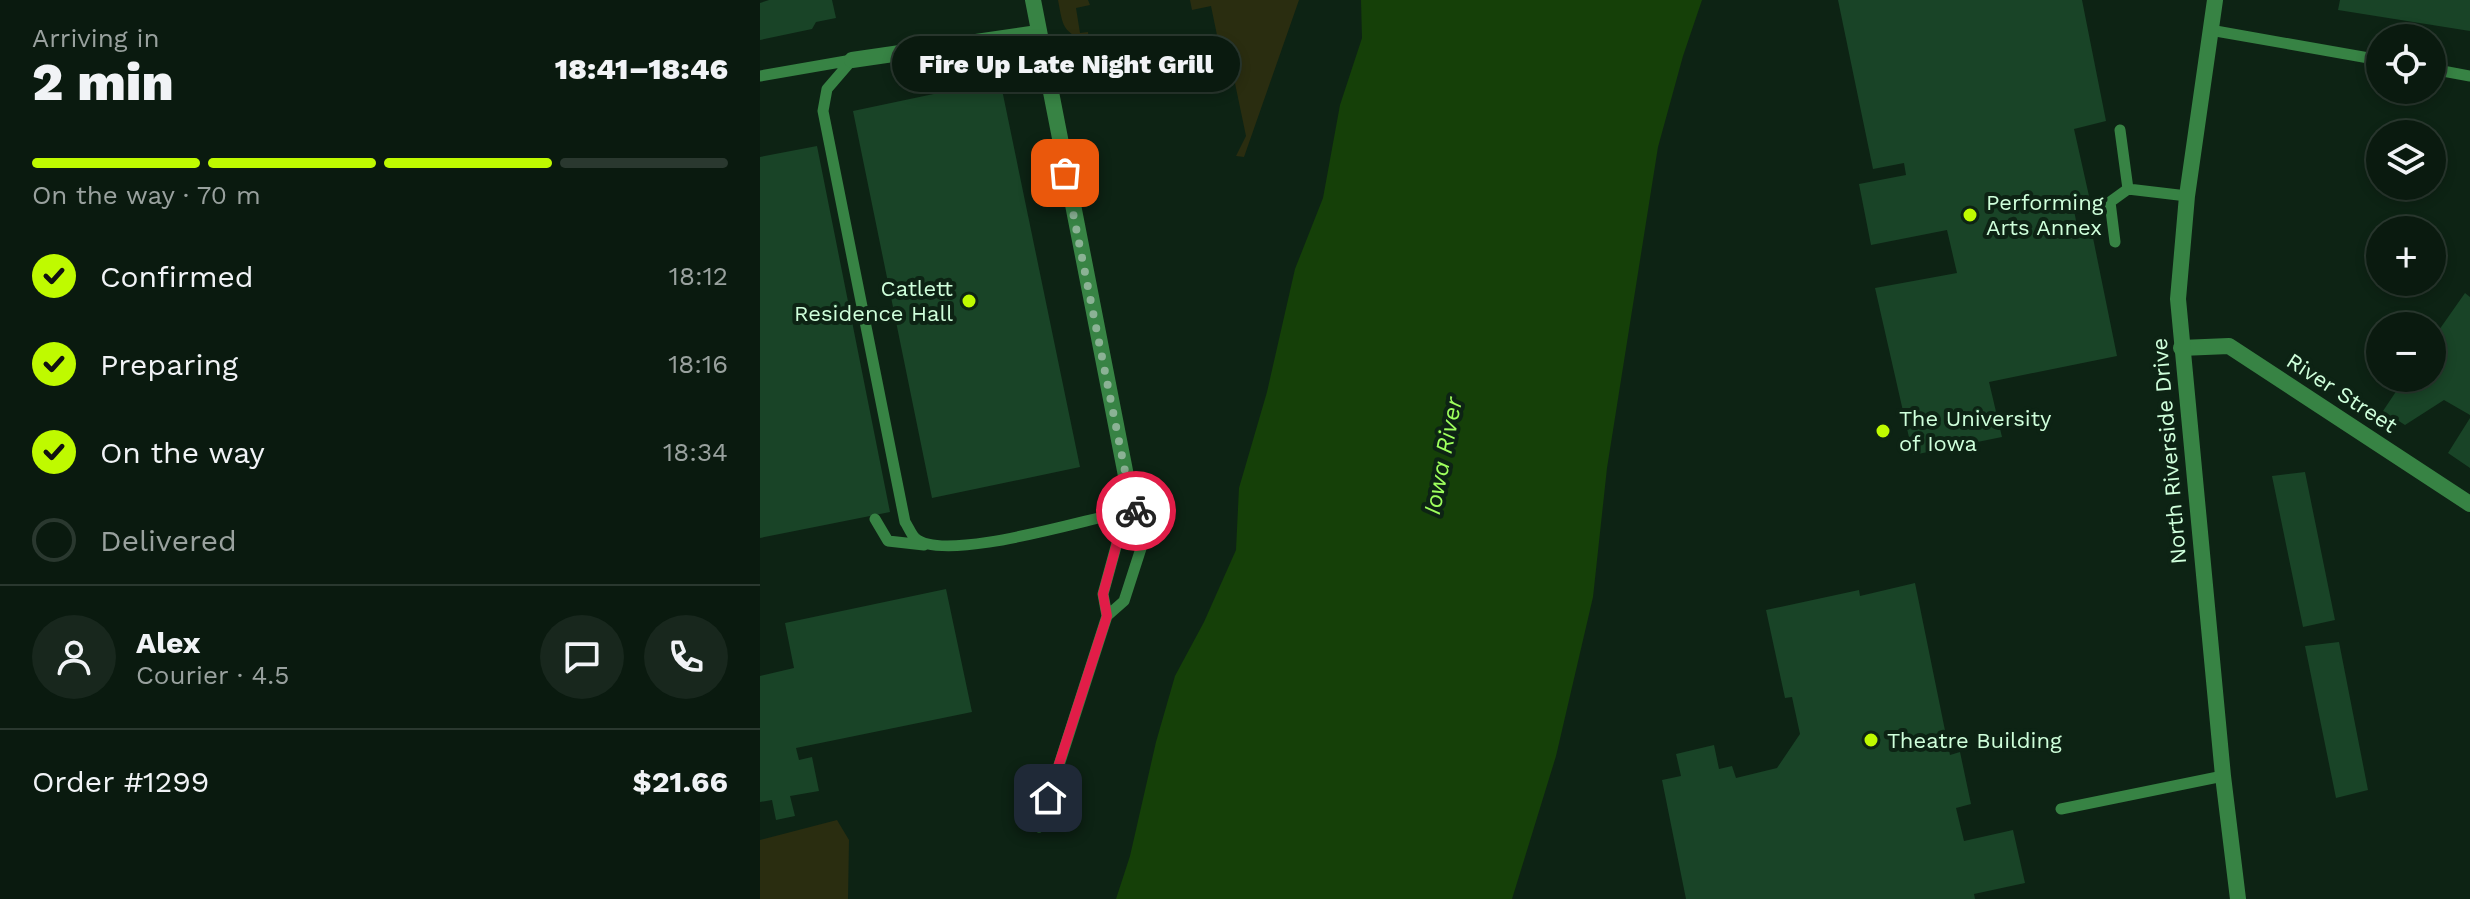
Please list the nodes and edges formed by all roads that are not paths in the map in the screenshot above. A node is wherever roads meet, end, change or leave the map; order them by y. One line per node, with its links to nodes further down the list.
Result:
1 (1033, 0): 4 (street)
2 (2215, 0): 3 (street, North Riverside Drive)
3 (2210, 30): 5 (lane); 12 (street, North Riverside Drive)
4 (1038, 33): 6 (street); 15 (street)
5 (2366, 58)
6 (852, 60): 8 (lane); 19 (lane)
7 (2446, 72): 9 (lane)
8 (760, 76)
9 (2470, 76)
10 (2120, 130): 11 (lane)
11 (2128, 189): 12 (lane); 13 (lane)
12 (2187, 196): 14 (street, North Riverside Drive)
13 (2115, 242)
14 (2181, 348): 16 (street, River Street); 21 (street, North Riverside Drive)
15 (1125, 493): 17 (lane); 19 (lane)
16 (2470, 504)
17 (1137, 512): 20 (lane); 20 (lane)
18 (875, 519): 19 (lane)
19 (936, 547)
20 (1107, 616): 23 (lane)
21 (2223, 776): 22 (lane); 24 (street, North Riverside Drive)
22 (2061, 809)
23 (1039, 827)
24 (2238, 899)

